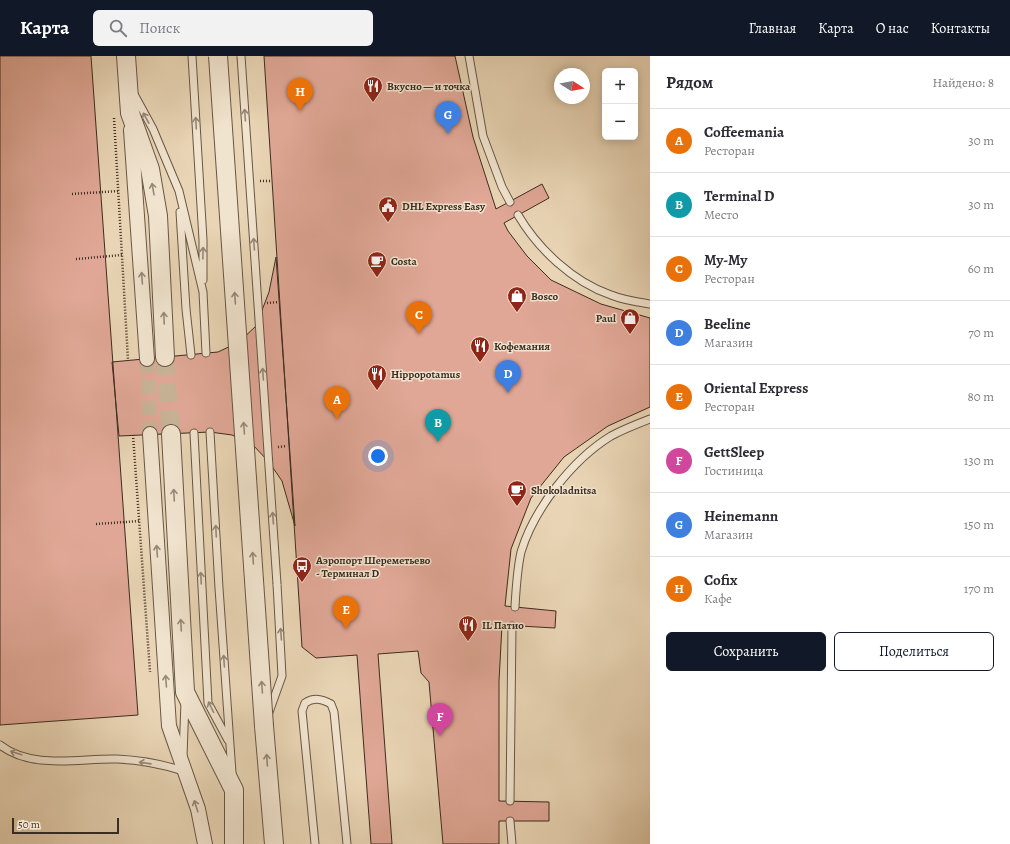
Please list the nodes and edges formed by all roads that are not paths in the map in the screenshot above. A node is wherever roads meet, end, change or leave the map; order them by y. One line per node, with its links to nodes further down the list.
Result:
1 (128, 56): 6 (street); 7 (lane, one-way to 1)
2 (192, 56): 10 (lane, one-way to 2)
3 (218, 56): 24 (street, one-way to 3, bridge)
4 (241, 56): 24 (lane, one-way to 4, bridge)
5 (469, 56): 8 (lane)
6 (122, 113): 14 (street, one-way to 6); 15 (street, one-way to 6)
7 (179, 191): 10 (lane); 13 (lane)
8 (510, 202)
9 (518, 215): 11 (lane)
10 (203, 292): 12 (lane)
11 (650, 304)
12 (206, 353)
13 (191, 355)
14 (165, 357)
15 (146, 359)
16 (650, 419): 21 (lane)
17 (210, 432): 25 (lane, one-way to 17)
18 (194, 433): 25 (lane, one-way to 18)
19 (150, 434): 27 (street, one-way to 19)
20 (171, 434): 23 (street, one-way to 20)
21 (515, 607)
22 (512, 626): 30 (lane)
23 (185, 692): 27 (lane); 28 (street)
24 (264, 726): 29 (street, one-way to 24)
25 (229, 742): 28 (lane)
26 (0, 745): 27 (lane, one-way to 26)
27 (183, 771): 32 (street, one-way to 27)
28 (234, 790): 33 (street)
29 (269, 794): 34 (street); 35 (street)
30 (510, 801)
31 (510, 821): 38 (lane)
32 (205, 844)
33 (234, 844)
34 (264, 844)
35 (274, 844)
36 (315, 844): 37 (lane)
37 (347, 844)
38 (512, 844)

